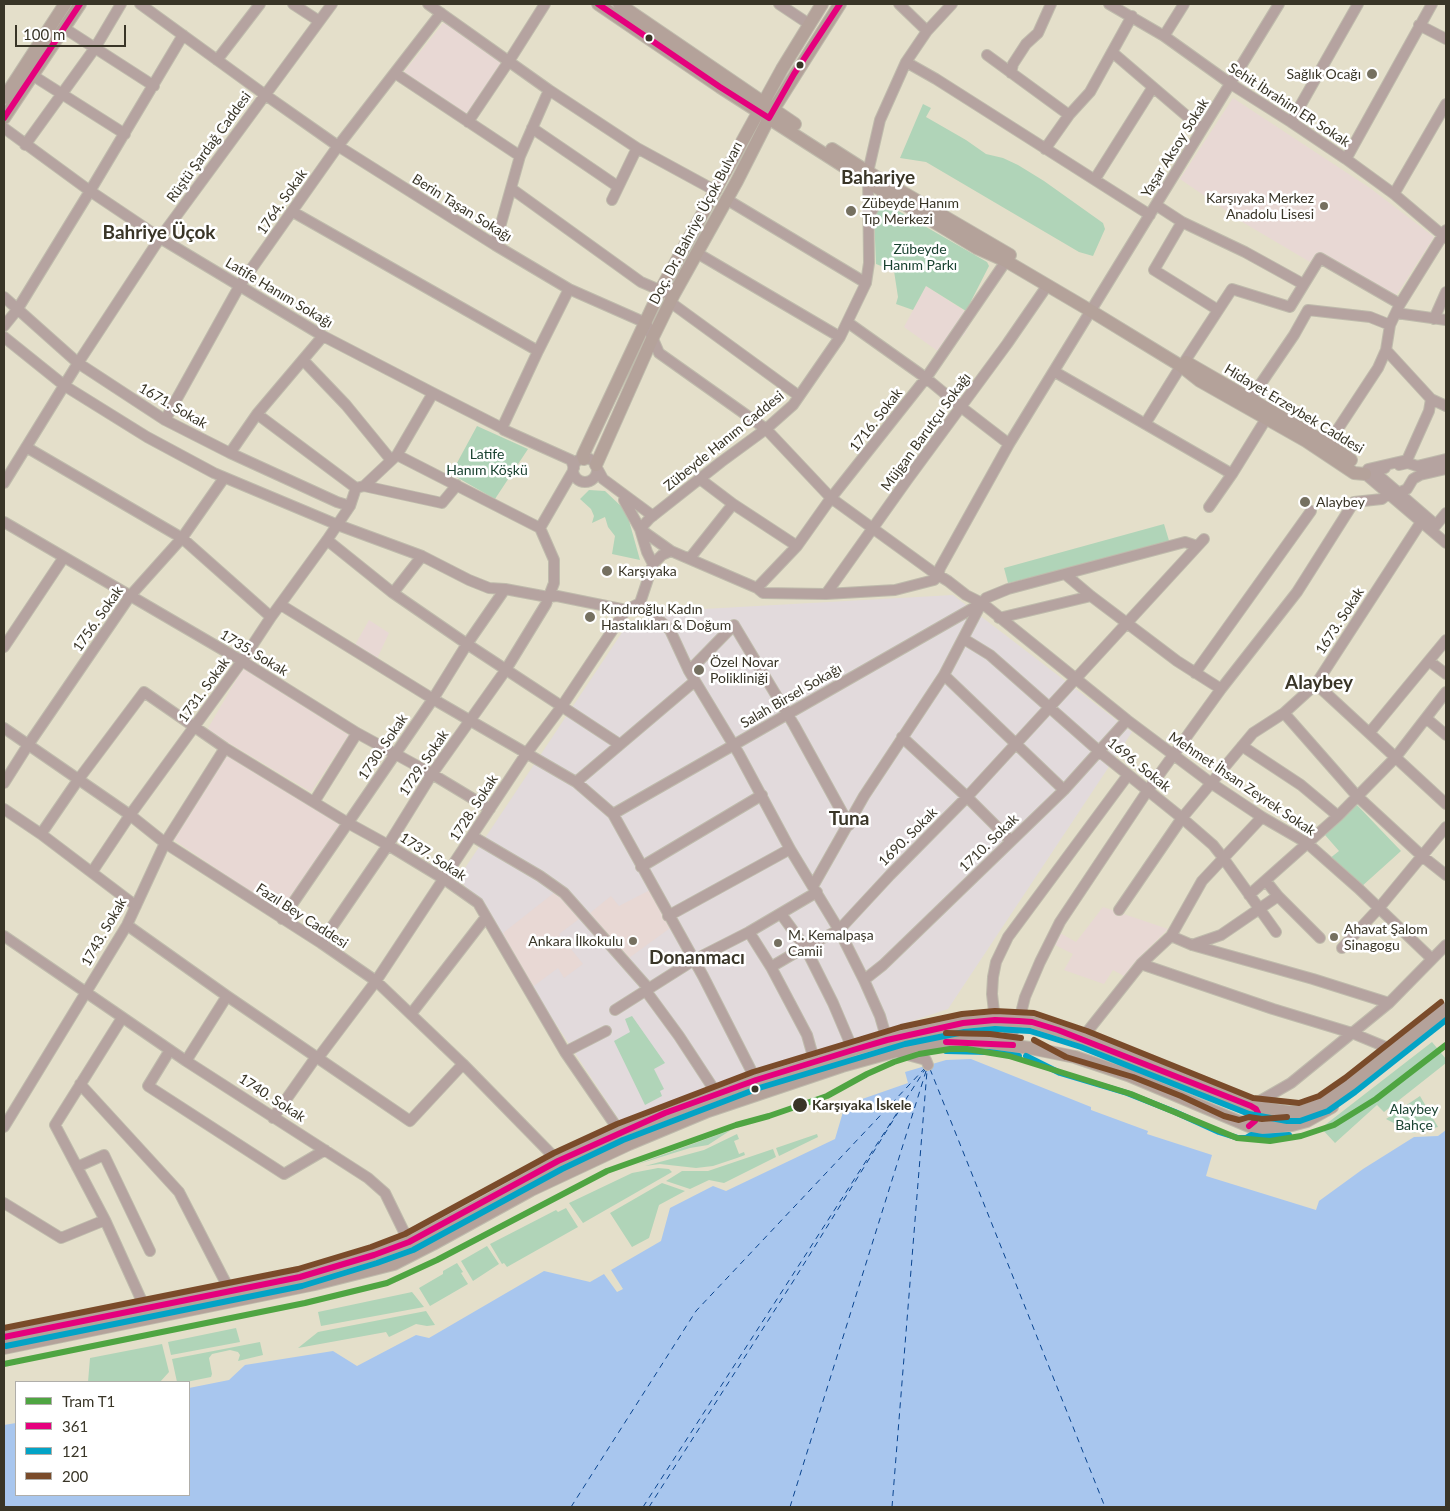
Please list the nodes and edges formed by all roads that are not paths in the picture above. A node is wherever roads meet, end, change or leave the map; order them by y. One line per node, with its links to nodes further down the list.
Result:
1 (66, 4): 48 (main road)
2 (80, 4): 28 (main road)
3 (121, 4): 33 (street)
4 (140, 4): 30 (street, Berin Taşan Sokağı)
5 (260, 4): 36 (street)
6 (293, 4): 25 (street)
7 (332, 4): 25 (street, Rüştü Şardağ Caddesi)
8 (428, 4): 23 (street)
9 (545, 4): 37 (street)
10 (598, 4): 50 (main road)
11 (618, 4): 50 (main road)
12 (779, 4): 26 (street)
13 (822, 4): 26 (main road, Doç. Dr. Bahriye Üçok Bulvarı)
14 (840, 4): 50 (main road, Doç. Dr. Bahriye Üçok Bulvarı)
15 (900, 4): 29 (street)
16 (952, 4): 29 (street, Zübeyde Hanım Caddesi)
17 (1051, 4): 40 (street)
18 (1109, 4): 24 (street, Sehit İbrahim ER Sokak)
19 (1184, 4): 31 (street)
20 (1279, 4): 42 (street, Yaşar Aksoy Sokak)
21 (1358, 4): 54 (street)
22 (1432, 4): 27 (street)
23 (441, 13): 37 (street); 39 (street, 1764. Sokak)
24 (1132, 16): 31 (street, Sehit İbrahim ER Sokak); 34 (street)
25 (319, 21): 46 (street, Rüştü Şardağ Caddesi)
26 (808, 24): 50 (main road, Doç. Dr. Bahriye Üçok Bulvarı)
27 (1420, 25): 32 (street); 64 (street)
28 (64, 28): 33 (street); 41 (main road)
29 (927, 31): 38 (street, Zübeyde Hanım Caddesi)
30 (183, 35): 36 (street, Berin Taşan Sokağı); 43 (street)
31 (1164, 36): 42 (street, Sehit İbrahim ER Sokak)
32 (1446, 39)
33 (95, 48): 43 (street); 47 (street)
34 (1112, 52): 44 (street); 51 (street)
35 (987, 55): 40 (street)
36 (217, 60): 46 (street, Berin Taşan Sokağı)
37 (509, 61): 45 (street); 53 (street)
38 (906, 62): 62 (street); 65 (street, Zübeyde Hanım Caddesi)
39 (395, 73): 53 (street); 60 (street, 1764. Sokak)
40 (1011, 73): 51 (street)
41 (32, 75): 47 (street); 52 (main road)
42 (1231, 84): 54 (street, Sehit İbrahim ER Sokak); 57 (street, Yaşar Aksoy Sokak)
43 (154, 86): 58 (street)
44 (1153, 87): 57 (street); 66 (street)
45 (549, 90): 56 (street); 61 (street)
46 (264, 94): 60 (street, Berin Taşan Sokağı); 80 (street, Rüştü Şardağ Caddesi)
47 (62, 95): 58 (street); 59 (street)
48 (4, 98)
49 (1446, 104): 70 (street)
50 (766, 111): 65 (main road, Hidayet Erzeybek Caddesi); 71 (main road, Doç. Dr. Bahriye Üçok Bulvarı)
51 (1069, 115): 62 (street)
52 (4, 118)
53 (468, 122): 63 (street)
54 (1291, 122): 64 (street, Sehit İbrahim ER Sokak)
55 (4, 128): 59 (street, Latife Hanım Sokağı)
56 (532, 128): 63 (street); 67 (street)
57 (1202, 128): 74 (street, Yaşar Aksoy Sokak)
58 (125, 134): 69 (street)
59 (25, 145): 69 (street, Latife Hanım Sokağı)
60 (338, 146): 75 (street, 1764. Sokak); 81 (street, Berin Taşan Sokağı)
61 (636, 148): 67 (street); 71 (street)
62 (1045, 149): 66 (street)
63 (520, 156): 68 (street)
64 (1346, 159): 70 (street, Sehit İbrahim ER Sokak)
65 (868, 177): 73 (main road, Hidayet Erzeybek Caddesi); 76 (street, Zübeyde Hanım Caddesi); 94 (main road, Hidayet Erzeybek Caddesi)
66 (1094, 179): 77 (street)
67 (617, 186): 72 (street)
68 (512, 189): 81 (street); 89 (street)
69 (90, 191): 80 (street, Latife Hanım Sokağı); 96 (street)
70 (1394, 194): 79 (street, Sehit İbrahim ER Sokak)
71 (721, 195): 82 (main road, Doç. Dr. Bahriye Üçok Bulvarı); 84 (street); 89 (main road, Doç. Dr. Bahriye Üçok Bulvarı)
72 (612, 200)
73 (901, 202): 76 (street); 83 (main road, Hidayet Erzeybek Caddesi)
74 (1156, 205): 77 (street, Yaşar Aksoy Sokak); 78 (street)
75 (293, 212): 86 (street, 1764. Sokak); 110 (street)
76 (869, 215): 84 (street, Zübeyde Hanım Caddesi)
77 (1150, 215): 94 (street, Yaşar Aksoy Sokak)
78 (1182, 222): 85 (street); 97 (street)
79 (1445, 234): 95 (street)
80 (160, 238): 86 (street, Latife Hanım Sokağı); 112 (street, Rüştü Şardağ Caddesi)
81 (495, 245): 88 (street, Berin Taşan Sokağı)
82 (698, 253): 92 (main road, Doç. Dr. Bahriye Üçok Bulvarı); 107 (street)
83 (1006, 261): 87 (main road, Hidayet Erzeybek Caddesi); 115 (street, 1716. Sokak)
84 (866, 283): 102 (street, Zübeyde Hanım Caddesi)
85 (1303, 284): 93 (street); 95 (street)
86 (240, 285): 105 (street, Latife Hanım Sokağı); 125 (street, 1764. Sokak)
87 (1046, 286): 94 (main road, Hidayet Erzeybek Caddesi); 122 (street, Müjgan Barutçu Sokağı)
88 (569, 289): 101 (street, Berin Taşan Sokağı); 110 (street)
89 (660, 291): 92 (street); 101 (main road, Doç. Dr. Bahriye Üçok Bulvarı)
90 (1446, 292): 99 (street)
91 (4, 297): 96 (street, 1671. Sokak)
92 (672, 298): 108 (main road, Doç. Dr. Bahriye Üçok Bulvarı); 118 (street)
93 (1290, 307): 97 (street); 98 (street)
94 (1092, 309): 113 (main road, Hidayet Erzeybek Caddesi); 114 (street, Yaşar Aksoy Sokak)
95 (1398, 309): 99 (street); 103 (street)
96 (17, 310): 104 (street); 112 (street, 1671. Sokak)
97 (1218, 310): 113 (street)
98 (1308, 310): 103 (street); 119 (street)
99 (1434, 319): 100 (street)
100 (1446, 320)
101 (646, 323): 108 (street); 135 (main road, Doç. Dr. Bahriye Üçok Bulvarı)
102 (846, 324): 107 (street, Zübeyde Hanım Caddesi); 115 (street)
103 (1390, 325): 109 (street)
104 (4, 326)
105 (323, 336): 111 (street); 117 (street, Latife Hanım Sokağı)
106 (4, 337): 116 (street)
107 (840, 337): 118 (street, Zübeyde Hanım Caddesi)
108 (652, 339): 128 (street); 135 (main road, Doç. Dr. Bahriye Üçok Bulvarı)
109 (1386, 350): 120 (street); 130 (street)
110 (538, 351): 127 (street)
111 (303, 360): 123 (street); 133 (street)
112 (78, 363): 116 (street, Rüştü Şardağ Caddesi); 125 (street, 1671. Sokak)
113 (1183, 363): 119 (main road, Hidayet Erzeybek Caddesi); 124 (main road, Hidayet Erzeybek Caddesi); 126 (street)
114 (1055, 372): 126 (street); 129 (street, Yaşar Aksoy Sokak)
115 (926, 378): 122 (street); 146 (street, 1716. Sokak)
116 (65, 386): 131 (street, Rüştü Şardağ Caddesi); 139 (street)
117 (432, 393): 127 (street, Latife Hanım Sokağı); 133 (street)
118 (800, 396): 128 (street, Zübeyde Hanım Caddesi)
119 (1251, 398): 130 (main road, Hidayet Erzeybek Caddesi)
120 (1431, 399): 121 (street); 138 (street)
121 (1446, 406)
122 (961, 407): 129 (street); 160 (street, Müjgan Barutçu Sokağı)
123 (257, 414): 132 (street); 144 (street)
124 (1266, 419): 137 (street); 138 (main road, Hidayet Erzeybek Caddesi)
125 (165, 420): 132 (street, 1671. Sokak)
126 (1145, 424): 137 (street)
127 (502, 428): 135 (street, Latife Hanım Sokağı)
128 (766, 429): 140 (street, Zübeyde Hanım Caddesi); 146 (street, Mehmet İhsan Zeyrek Sokak)
129 (1009, 444): 172 (street, Yaşar Aksoy Sokak)
130 (1328, 444): 138 (main road, Hidayet Erzeybek Caddesi)
131 (26, 448): 142 (street, Rüştü Şardağ Caddesi); 161 (street)
132 (230, 453): 149 (street, 1671. Sokak)
133 (394, 458): 143 (street); 144 (street)
134 (1446, 459): 145 (street)
135 (584, 465): 141 (street); 141 (street); 153 (street, Latife Hanım Sokağı); 157 (street)
136 (1446, 469): 145 (street)
137 (1232, 474): 150 (street)
138 (1365, 474): 145 (street)
139 (224, 478): 156 (street); 161 (street, 1756. Sokak)
140 (700, 480): 148 (street); 153 (street, Zübeyde Hanım Caddesi)
141 (590, 481): 147 (street)
142 (4, 483)
143 (457, 485): 144 (street); 157 (street)
144 (360, 487): 149 (street, 1731. Sokak)
145 (1393, 493): 155 (street); 158 (street); 201 (street)
146 (831, 498): 160 (street, Mehmet İhsan Zeyrek Sokak); 165 (street, 1716. Sokak)
147 (624, 500): 153 (street); 159 (street)
148 (733, 504): 165 (street); 169 (street)
149 (350, 506): 156 (street, 1731. Sokak)
150 (1210, 507)
151 (1311, 511): 195 (street)
152 (1446, 513): 158 (street)
153 (652, 517): 159 (street, Zübeyde Hanım Caddesi)
154 (4, 522): 168 (street, 1735. Sokak)
155 (1421, 522): 158 (street); 200 (street, 1673. Sokak)
156 (338, 525): 162 (street, 1731. Sokak); 167 (street)
157 (540, 528): 179 (street, 1729. Sokak)
158 (1434, 528): 164 (street)
159 (640, 529): 166 (street); 170 (street)
160 (872, 529): 172 (street, Mehmet İhsan Zeyrek Sokak); 176 (street, Müjgan Barutçu Sokağı)
161 (182, 538): 177 (street, 1756. Sokak); 184 (street)
162 (327, 540): 175 (street); 182 (street, 1731. Sokak)
163 (1200, 543): 171 (street, Salah Birsel Sokağı); 186 (street, 1690. Sokak)
164 (1446, 543)
165 (797, 546): 173 (street, 1716. Sokak)
166 (671, 551): 169 (street); 170 (street)
167 (422, 556): 174 (street); 175 (street)
168 (64, 557): 177 (street, 1735. Sokak); 190 (street)
169 (685, 557): 173 (street)
170 (653, 564): 180 (street)
171 (1065, 574): 178 (street); 181 (street, Salah Birsel Sokağı)
172 (938, 576): 176 (street); 181 (street, Mehmet İhsan Zeyrek Sokak)
173 (757, 588): 176 (street)
174 (505, 589): 179 (street); 189 (street, 1730. Sokak)
175 (393, 593): 189 (street)
176 (826, 594)
177 (130, 596): 191 (street, 1735. Sokak); 219 (street, 1756. Sokak)
178 (1091, 596): 185 (street); 186 (street)
179 (548, 598): 183 (street); 193 (street, 1729. Sokak)
180 (640, 603): 183 (street, 1728. Sokak); 194 (street)
181 (982, 603): 185 (street, Mehmet İhsan Zeyrek Sokak); 187 (street); 207 (street, Salah Birsel Sokağı)
182 (281, 605): 184 (street, 1731. Sokak); 203 (street)
183 (626, 610): 204 (street, 1728. Sokak)
184 (271, 617): 191 (street, 1731. Sokak)
185 (1000, 618): 198 (street, Mehmet İhsan Zeyrek Sokak)
186 (1126, 623): 195 (street); 198 (street, 1690. Sokak)
187 (964, 639): 197 (street); 205 (street, 1696. Sokak)
188 (1446, 640): 192 (street)
189 (467, 644): 193 (street); 203 (street, 1730. Sokak)
190 (4, 647)
191 (242, 661): 211 (street, 1731. Sokak); 214 (street, 1735. Sokak)
192 (1429, 661): 196 (street); 213 (street)
193 (505, 671): 204 (street); 209 (street, 1729. Sokak)
194 (689, 671): 199 (street); 207 (street)
195 (1195, 673): 201 (street)
196 (1446, 674)
197 (944, 675): 216 (street); 218 (street)
198 (1076, 679): 205 (street, 1690. Sokak); 210 (street, Mehmet İhsan Zeyrek Sokak)
199 (695, 681): 217 (street); 220 (street)
200 (1316, 684): 206 (street, 1673. Sokak); 213 (street)
201 (1221, 689): 226 (street)
202 (1446, 692): 208 (street)
203 (433, 699): 209 (street); 224 (street, 1730. Sokak)
204 (562, 706): 217 (street); 225 (street, 1728. Sokak)
205 (1050, 707): 218 (street, 1690. Sokak); 223 (street, 1696. Sokak)
206 (1284, 713): 221 (street, 1673. Sokak); 237 (street)
207 (787, 714): 220 (street, Salah Birsel Sokağı); 249 (street)
208 (1426, 718): 215 (street); 227 (street)
209 (470, 720): 225 (street); 228 (street, 1729. Sokak)
210 (1127, 720): 223 (street, 1710. Sokak); 226 (street, Mehmet İhsan Zeyrek Sokak)
211 (194, 727): 222 (street, 1737. Sokak); 230 (street, 1737. Sokak); 244 (street, 1731. Sokak)
212 (4, 728): 219 (street, Fazıl Bey Caddesi)
213 (1370, 732): 227 (street)
214 (358, 733): 224 (street, 1735. Sokak); 239 (street)
215 (1446, 735)
216 (902, 737): 238 (street); 249 (street)
217 (619, 744): 231 (street)
218 (1016, 744): 234 (street); 238 (street, 1690. Sokak)
219 (28, 745): 230 (street, Fazıl Bey Caddesi); 232 (street, 1756. Sokak)
220 (733, 745): 236 (street); 243 (street, Salah Birsel Sokağı)
221 (1242, 746): 233 (street, 1673. Sokak); 245 (street)
222 (225, 748): 239 (street, 1737. Sokak); 255 (street, 1743. Sokak)
223 (1100, 752): 229 (street, 1696. Sokak); 234 (street, 1710. Sokak)
224 (395, 754): 228 (street, 1735. Sokak); 248 (street, 1730. Sokak)
225 (526, 754): 231 (street); 242 (street, 1728. Sokak)
226 (1173, 755): 233 (street, Mehmet İhsan Zeyrek Sokak); 235 (street)
227 (1395, 758): 237 (street); 240 (street)
228 (432, 774): 242 (street, 1735. Sokak); 256 (street, 1729. Sokak)
229 (1128, 775): 235 (street, 1696. Sokak); 303 (street)
230 (78, 780): 244 (street, Fazıl Bey Caddesi); 251 (street)
231 (576, 782): 243 (street)
232 (4, 783)
233 (1212, 783): 246 (street, Mehmet İhsan Zeyrek Sokak); 247 (street, 1673. Sokak)
234 (1064, 790): 253 (street, 1710. Sokak)
235 (1148, 790): 247 (street, 1696. Sokak); 304 (street)
236 (762, 796): 257 (street); 260 (street)
237 (1357, 796): 245 (street); 258 (street)
238 (967, 797): 253 (street); 277 (street, 1690. Sokak)
239 (314, 802): 248 (street, 1737. Sokak)
240 (1446, 804)
241 (4, 809): 251 (street)
242 (490, 809): 252 (street, 1728. Sokak)
243 (613, 814): 260 (street)
244 (130, 815): 255 (street, Fazıl Bey Caddesi); 261 (street, 1731. Sokak)
245 (1338, 816): 254 (street)
246 (1262, 817): 254 (street, Mehmet İhsan Zeyrek Sokak); 259 (street)
247 (1182, 818): 259 (street, 1696. Sokak); 271 (street, 1673. Sokak)
248 (348, 823): 256 (street, 1737. Sokak); 275 (street, 1730. Sokak)
249 (849, 825): 265 (street)
250 (1446, 827): 258 (street)
251 (41, 834): 261 (street)
252 (472, 836): 263 (street, 1728. Sokak); 294 (street)
253 (1010, 841): 292 (street, 1710. Sokak)
254 (1307, 843): 264 (street); 269 (street, Mehmet İhsan Zeyrek Sokak)
255 (165, 844): 268 (street, 1743. Sokak); 275 (street, Fazıl Bey Caddesi)
256 (388, 844): 263 (street, 1737. Sokak); 283 (street, 1729. Sokak)
257 (790, 849): 265 (street); 273 (street)
258 (1422, 856): 262 (street); 269 (street)
259 (1223, 858): 266 (street, 1696. Sokak); 281 (street)
260 (641, 867): 273 (street)
261 (92, 872): 268 (street)
262 (1446, 875)
263 (444, 879): 274 (street, 1737. Sokak); 293 (street, 1728. Sokak)
264 (1266, 881): 266 (street); 267 (street)
265 (815, 889): 272 (street); 277 (street)
266 (1249, 895): 270 (street, 1696. Sokak)
267 (1278, 896): 270 (street); 282 (street)
268 (136, 906): 276 (street, 1743. Sokak)
269 (1378, 908): 287 (street); 288 (street, Mehmet İhsan Zeyrek Sokak)
270 (1260, 909): 279 (street, 1696. Sokak); 285 (street)
271 (1119, 910)
272 (781, 914): 278 (street); 286 (street)
273 (668, 916): 289 (street)
274 (486, 917): 300 (street); 313 (street, 1737. Sokak)
275 (282, 919): 283 (street, Fazıl Bey Caddesi)
276 (127, 925): 295 (street, 1743. Sokak); 296 (street)
277 (839, 930): 286 (street, 1690. Sokak); 292 (street)
278 (750, 932): 289 (street); 291 (street)
279 (1276, 932)
280 (4, 936): 295 (street, 1740. Sokak)
281 (1171, 936): 285 (street); 290 (street)
282 (1320, 938)
283 (321, 943): 293 (street, Fazıl Bey Caddesi)
284 (1446, 944): 288 (street)
285 (1192, 945): 297 (street)
286 (804, 947): 291 (street, 1690. Sokak); 311 (street)
287 (1342, 948)
288 (1432, 959): 297 (street)
289 (694, 960): 294 (street); 319 (street)
290 (1141, 964): 306 (street); 307 (street)
291 (771, 967): 316 (street)
292 (864, 980): 308 (street)
293 (376, 981): 300 (street, Fazıl Bey Caddesi); 314 (street, 1728. Sokak)
294 (647, 990): 299 (street); 321 (street)
295 (85, 992): 301 (street, 1740. Sokak); 325 (street, 1743. Sokak)
296 (227, 996): 314 (street); 315 (street)
297 (1389, 1004): 306 (street)
298 (1446, 1009): 312 (main road)
299 (615, 1010)
300 (411, 1014): 317 (street, Fazıl Bey Caddesi)
301 (122, 1018): 310 (street, 1740. Sokak); 320 (street)
302 (1446, 1019): 324 (main road)
303 (995, 1020): 304 (main road); 308 (main road)
304 (1019, 1021): 307 (main road); 309 (main road)
305 (606, 1031): 313 (street)
306 (1352, 1033): 312 (street); 322 (street)
307 (1084, 1039): 322 (main road)
308 (890, 1046): 309 (main road); 311 (main road); 318 (street); 334 (main road)
309 (1016, 1046): 324 (main road)
310 (170, 1050): 315 (street, 1740. Sokak); 327 (street)
311 (853, 1050): 316 (main road)
312 (1394, 1050): 322 (main road)
313 (565, 1052): 326 (street, 1737. Sokak)
314 (317, 1057): 317 (street); 323 (street, 1728. Sokak)
315 (186, 1061): 323 (street, 1740. Sokak)
316 (815, 1063): 319 (main road)
317 (463, 1064): 328 (street, Fazıl Bey Caddesi)
318 (928, 1065)
319 (756, 1080): 321 (main road)
320 (80, 1084): 329 (street); 339 (street)
321 (717, 1094): 326 (main road)
322 (1251, 1106): 324 (main road)
323 (273, 1118): 327 (street, 1740. Sokak)
324 (1249, 1126)
325 (4, 1127)
326 (620, 1132): 328 (main road)
327 (325, 1150): 333 (street, 1740. Sokak)
328 (558, 1161): 332 (main road)
329 (77, 1167): 331 (street); 336 (street)
330 (4, 1203): 331 (street)
331 (105, 1220): 340 (street)
332 (427, 1232): 333 (main road); 334 (main road)
333 (409, 1242): 335 (main road); 337 (main road, 1740. Sokak)
334 (433, 1244): 337 (main road)
335 (392, 1248): 338 (main road); 339 (main road)
336 (150, 1251)
337 (415, 1254): 338 (main road)
338 (394, 1264): 342 (main road)
339 (230, 1291): 340 (main road)
340 (145, 1308): 341 (main road)
341 (4, 1337)
342 (4, 1348)

